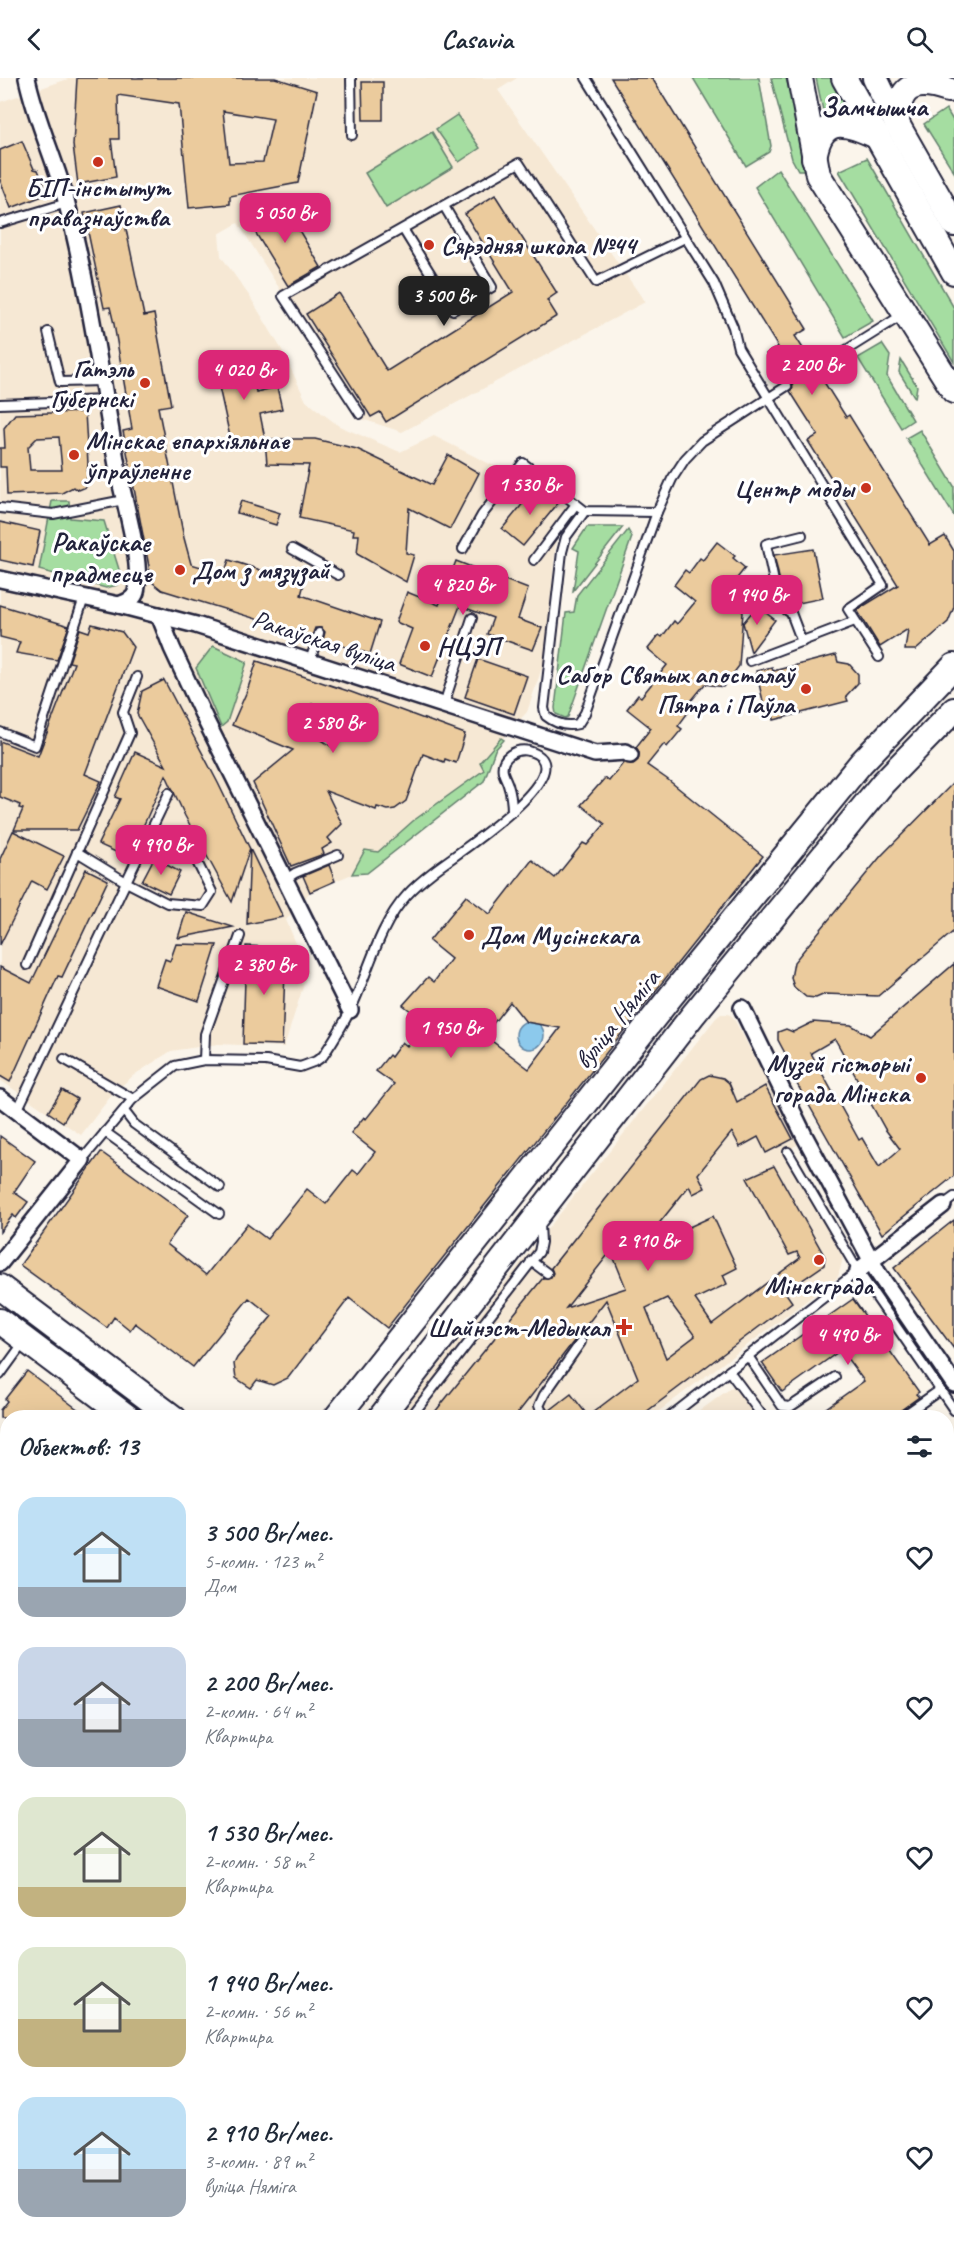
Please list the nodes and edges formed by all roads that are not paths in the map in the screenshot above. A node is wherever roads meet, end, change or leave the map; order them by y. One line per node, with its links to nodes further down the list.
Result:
1 (27, 78): 12 (street)
2 (351, 78): 9 (lane)
3 (586, 78): 17 (lane)
4 (800, 78): 11 (main road)
5 (844, 78): 10 (main road)
6 (875, 78): 8 (main road)
7 (946, 89): 8 (main road)
8 (897, 124): 15 (main road)
9 (352, 135)
10 (876, 136): 11 (main road); 18 (main road)
11 (814, 158): 19 (main road)
12 (67, 203): 14 (lane); 22 (street)
13 (444, 206): 16 (lane); 16 (lane); 17 (lane)
14 (0, 223)
15 (954, 225)
16 (403, 229): 28 (lane)
17 (685, 237): 25 (lane)
18 (954, 272)
19 (905, 314): 21 (lane); 24 (main road)
20 (48, 332): 22 (lane)
21 (816, 369)
22 (102, 381): 26 (street)
23 (786, 387): 25 (lane)
24 (954, 391)
25 (769, 398): 33 (lane); 44 (lane)
26 (105, 400): 27 (lane); 29 (street)
27 (0, 404)
28 (360, 414)
29 (124, 500): 31 (lane); 41 (street)
30 (576, 504): 32 (lane); 36 (lane); 37 (lane)
31 (0, 508)
32 (585, 511): 33 (lane); 33 (lane)
33 (657, 512)
34 (802, 535): 46 (lane)
35 (292, 549): 38 (lane)
36 (463, 549)
37 (534, 561)
38 (338, 575)
39 (0, 579): 40 (street, Ракаўская вуліца)
40 (84, 598): 41 (street, Ракаўская вуліца); 54 (lane)
41 (119, 605): 42 (street, Ракаўская вуліца)
42 (159, 615): 48 (street, Ракаўская вуліца); 61 (street)
43 (472, 618): 52 (lane)
44 (855, 621): 46 (lane); 47 (lane)
45 (320, 633): 48 (lane)
46 (802, 642): 49 (lane)
47 (879, 657)
48 (310, 661): 52 (street, Ракаўская вуліца)
49 (750, 661)
50 (954, 666): 96 (main road, вуліца Няміга)
51 (136, 677): 59 (lane)
52 (444, 704): 55 (street, Ракаўская вуліца)
53 (954, 710): 79 (main road)
54 (0, 732)
55 (630, 755)
56 (169, 794): 62 (lane)
57 (512, 812): 57 (lane); 66 (lane)
58 (171, 838): 62 (lane)
59 (77, 852): 62 (lane); 64 (lane)
60 (338, 855): 61 (lane)
61 (285, 880): 66 (street)
62 (126, 882): 71 (lane)
63 (240, 936): 68 (lane)
64 (27, 965)
65 (741, 1008): 81 (street)
66 (350, 1010): 68 (lane)
67 (64, 1059): 70 (lane)
68 (204, 1060): 70 (lane)
69 (0, 1098): 71 (street)
70 (133, 1099): 72 (lane)
71 (17, 1111): 75 (street)
72 (124, 1111): 73 (lane); 76 (lane)
73 (105, 1132): 75 (lane); 78 (lane)
74 (788, 1152): 83 (lane)
75 (82, 1160): 82 (street)
76 (220, 1187)
77 (949, 1201): 81 (street)
78 (219, 1214)
79 (539, 1215): 80 (lane); 97 (main road)
80 (531, 1261): 84 (lane); 98 (lane)
81 (871, 1262): 83 (street); 93 (street)
82 (0, 1263)
83 (858, 1271): 89 (lane); 93 (lane)
84 (547, 1273)
85 (0, 1287): 95 (main road)
86 (0, 1321): 87 (main road)
87 (26, 1340): 91 (lane); 94 (main road)
88 (581, 1342): 99 (lane)
89 (748, 1356): 90 (lane); 92 (lane)
90 (729, 1371): 100 (lane); 101 (lane)
91 (0, 1375)
92 (835, 1377)
93 (947, 1387): 102 (lane); 103 (lane)
94 (103, 1410)
95 (163, 1410)
96 (342, 1410)
97 (386, 1410)
98 (416, 1410)
99 (541, 1410)
100 (678, 1410)
101 (758, 1410)
102 (912, 1410)
103 (954, 1410)

